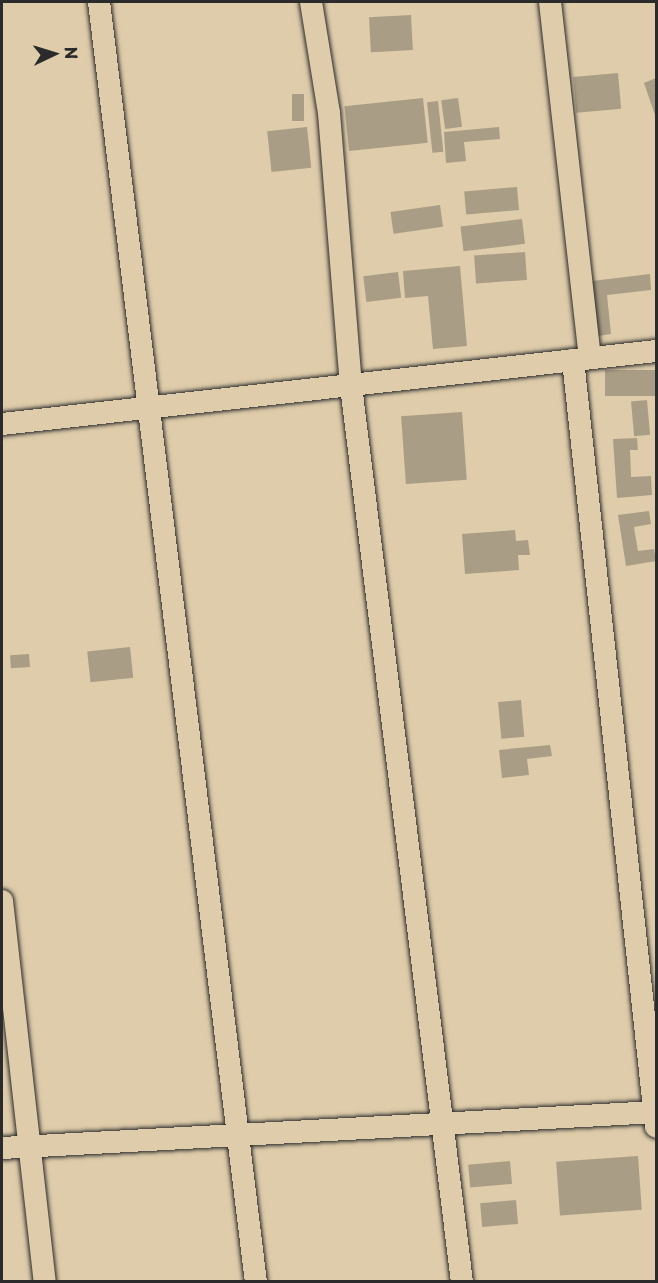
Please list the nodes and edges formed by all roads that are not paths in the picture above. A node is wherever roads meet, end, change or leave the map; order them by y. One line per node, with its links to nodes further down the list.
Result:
1 (99, 2): 7 (street)
2 (311, 2): 6 (street)
3 (550, 2): 5 (street)
4 (657, 351): 5 (street)
5 (582, 359): 6 (street); 10 (street)
6 (351, 386): 7 (street); 11 (street)
7 (151, 408): 8 (street); 12 (street)
8 (2, 424)
9 (2, 901): 13 (street)
10 (656, 1117): 11 (street)
11 (442, 1124): 12 (street); 17 (street)
12 (238, 1135): 13 (street); 16 (street)
13 (31, 1147): 14 (street); 15 (street)
14 (2, 1148)
15 (45, 1281)
16 (256, 1281)
17 (462, 1281)

